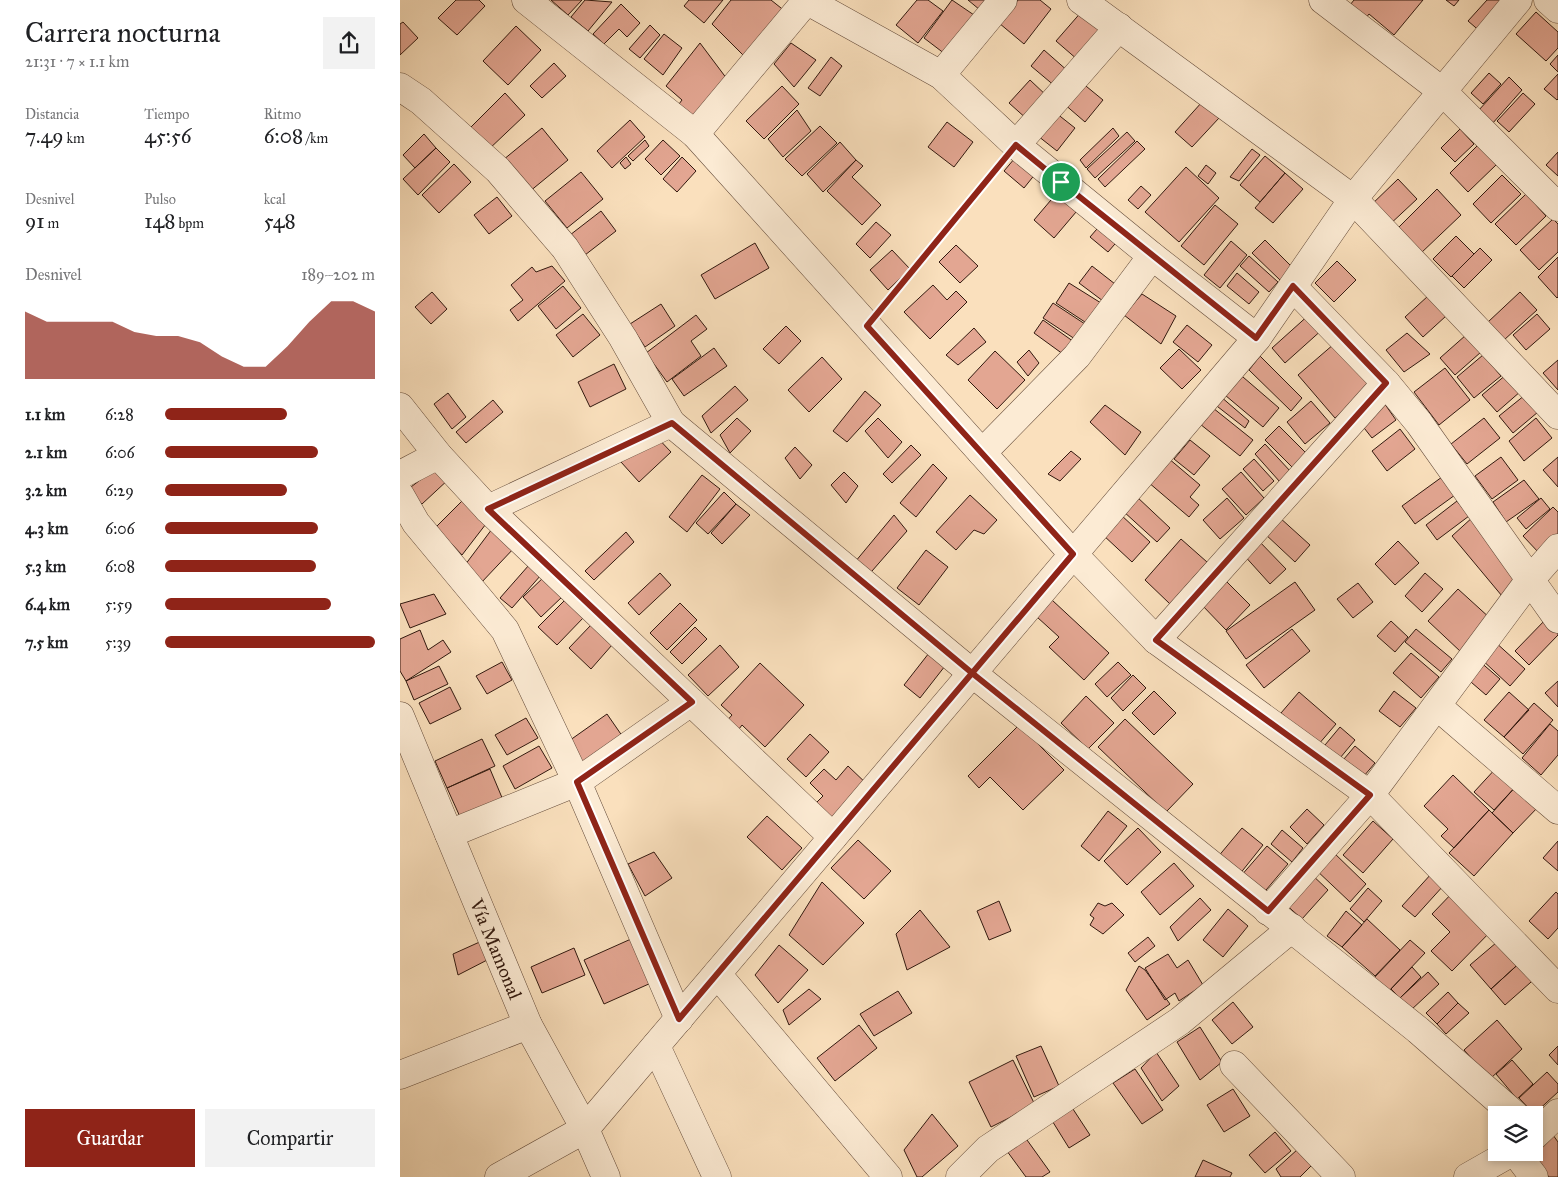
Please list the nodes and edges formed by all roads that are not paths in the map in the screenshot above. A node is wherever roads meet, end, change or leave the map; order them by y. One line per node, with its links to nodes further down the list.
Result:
1 (526, 0): 13 (street)
2 (807, 0): 10 (street); 13 (street)
3 (1003, 0): 10 (street)
4 (1081, 0): 9 (street)
5 (1324, 0): 12 (street)
6 (1518, 0): 12 (street)
7 (1548, 0): 8 (street)
8 (1558, 9)
9 (1119, 27): 14 (street); 15 (street)
10 (942, 75): 14 (street)
11 (400, 87): 23 (street)
12 (1442, 92): 15 (street); 16 (street)
13 (694, 134): 24 (street)
14 (1016, 145): 17 (street)
15 (1353, 199): 18 (street); 22 (street)
16 (1558, 207)
17 (1152, 256): 19 (street); 24 (street)
18 (1293, 286): 19 (street); 20 (street)
19 (1256, 338): 30 (street)
20 (1386, 383): 31 (street); 33 (street)
21 (400, 407): 25 (street)
22 (1558, 415)
23 (672, 423): 28 (street); 34 (street)
24 (982, 453): 30 (street)
25 (438, 455): 26 (street); 28 (street)
26 (400, 475)
27 (400, 495): 38 (street)
28 (488, 509): 35 (street)
29 (1558, 548): 31 (street)
30 (1073, 554): 33 (street); 34 (street)
31 (1529, 581): 32 (street); 36 (street)
32 (1558, 619)
33 (1156, 640): 39 (street)
34 (972, 673): 42 (street); 43 (street)
35 (692, 702): 38 (street); 42 (street)
36 (1437, 706): 39 (street); 40 (street)
37 (400, 716): 41 (street, Vía Mamonal)
38 (577, 782): 41 (street); 47 (street)
39 (1370, 795): 43 (street); 46 (street)
40 (1558, 810)
41 (449, 834): 48 (street, Vía Mamonal)
42 (833, 837): 45 (street)
43 (1268, 911): 44 (street)
44 (1292, 928): 52 (street); 62 (street)
45 (717, 974): 47 (street); 61 (street)
46 (1558, 989)
47 (679, 1019): 49 (street)
48 (528, 1025): 51 (street); 55 (street, Vía Mamonal)
49 (656, 1046): 55 (street); 60 (street)
50 (1234, 1065): 63 (street)
51 (400, 1075)
52 (1505, 1106)
53 (1558, 1113): 54 (street)
54 (1543, 1127)
55 (584, 1129): 58 (street); 59 (street, Vía Mamonal)
56 (1497, 1161): 64 (street)
57 (1521, 1161): 65 (street)
58 (499, 1177)
59 (606, 1177)
60 (717, 1177)
61 (888, 1177)
62 (960, 1177)
63 (1340, 1177)
64 (1468, 1177)
65 (1534, 1177)

